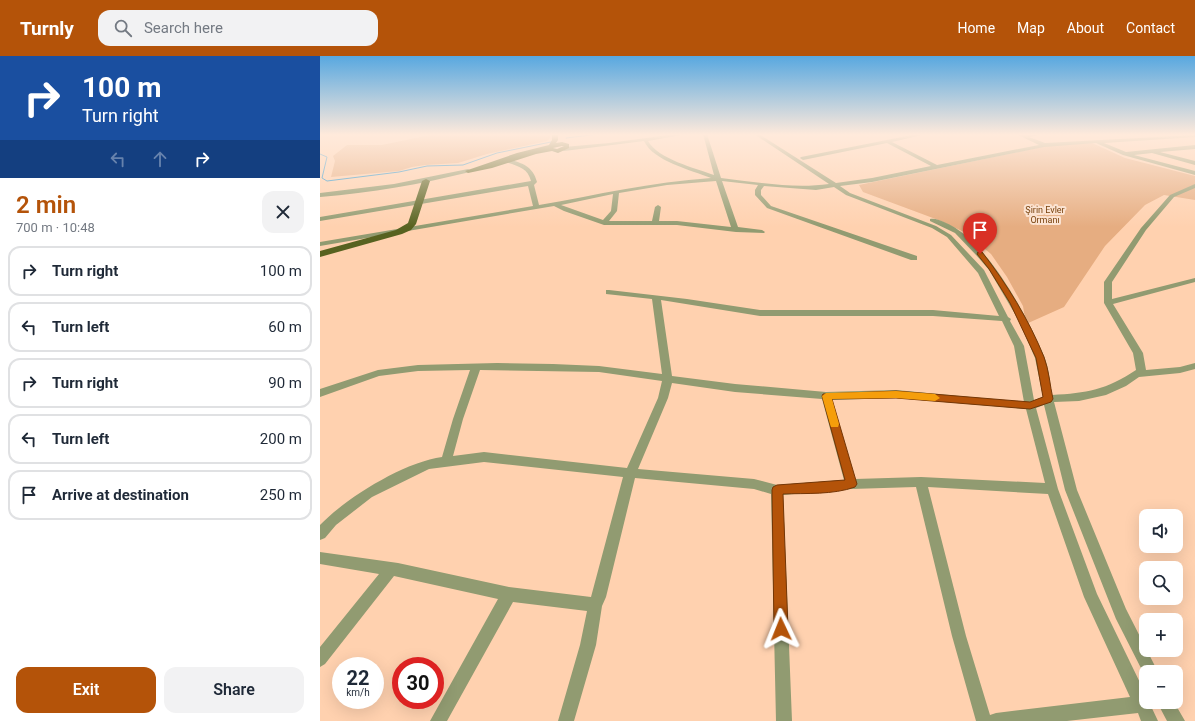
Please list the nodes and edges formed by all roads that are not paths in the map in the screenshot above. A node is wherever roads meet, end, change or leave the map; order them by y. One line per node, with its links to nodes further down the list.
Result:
1 (486, 165): 14 (main road)
2 (496, 165): 14 (main road)
3 (519, 165): 18 (street)
4 (683, 165): 16 (street)
5 (714, 165): 16 (street)
6 (806, 165): 20 (street)
7 (812, 165): 20 (street)
8 (932, 165): 12 (street)
9 (946, 165): 12 (street)
10 (1163, 165): 13 (street)
11 (1177, 165): 13 (street)
12 (936, 167): 20 (street)
13 (1174, 168): 15 (street)
14 (468, 171): 17 (street)
15 (1195, 173)
16 (718, 179): 19 (street); 22 (street); 32 (street)
17 (426, 181): 23 (street); 25 (main road)
18 (532, 184): 25 (street); 26 (street)
19 (762, 184): 20 (street); 36 (street)
20 (840, 186): 41 (street); 48 (street)
21 (1195, 186): 40 (street)
22 (616, 191): 24 (street); 29 (street)
23 (320, 195)
24 (557, 203): 26 (street); 29 (street)
25 (418, 204): 28 (street); 31 (main road)
26 (536, 207): 31 (street)
27 (658, 207): 30 (street)
28 (320, 219)
29 (604, 223): 30 (street)
30 (655, 223): 32 (street)
31 (408, 228): 34 (street); 35 (main road)
32 (736, 230): 33 (street)
33 (762, 232)
34 (320, 244)
35 (320, 254)
36 (914, 258)
37 (1195, 280): 40 (street)
38 (609, 292): 39 (street)
39 (656, 297): 41 (street); 45 (street)
40 (1108, 303): 44 (street)
41 (1007, 319): 49 (street)
42 (1195, 366): 44 (street)
43 (476, 367): 45 (street); 46 (street); 50 (street)
44 (1139, 374): 48 (street)
45 (668, 379): 47 (street); 51 (street)
46 (320, 393)
47 (826, 396): 49 (street); 53 (street)
48 (1048, 399): 49 (street); 62 (street)
49 (1030, 406): 54 (street)
50 (446, 462): 51 (street); 56 (street)
51 (630, 473): 55 (street); 60 (street)
52 (921, 482): 53 (street); 54 (street); 70 (street)
53 (852, 484): 55 (street)
54 (1052, 489): 63 (street)
55 (777, 490): 69 (street)
56 (320, 534)
57 (320, 558): 58 (street)
58 (391, 569): 59 (street); 61 (street)
59 (509, 594): 60 (street); 67 (street)
60 (595, 605): 68 (street)
61 (320, 659)
62 (1146, 665)
63 (1139, 698)
64 (1139, 704): 71 (street)
65 (1144, 709): 72 (street)
66 (1169, 709): 73 (street)
67 (438, 721)
68 (566, 721)
69 (784, 721)
70 (984, 721)
71 (996, 721)
72 (1150, 721)
73 (1177, 721)

